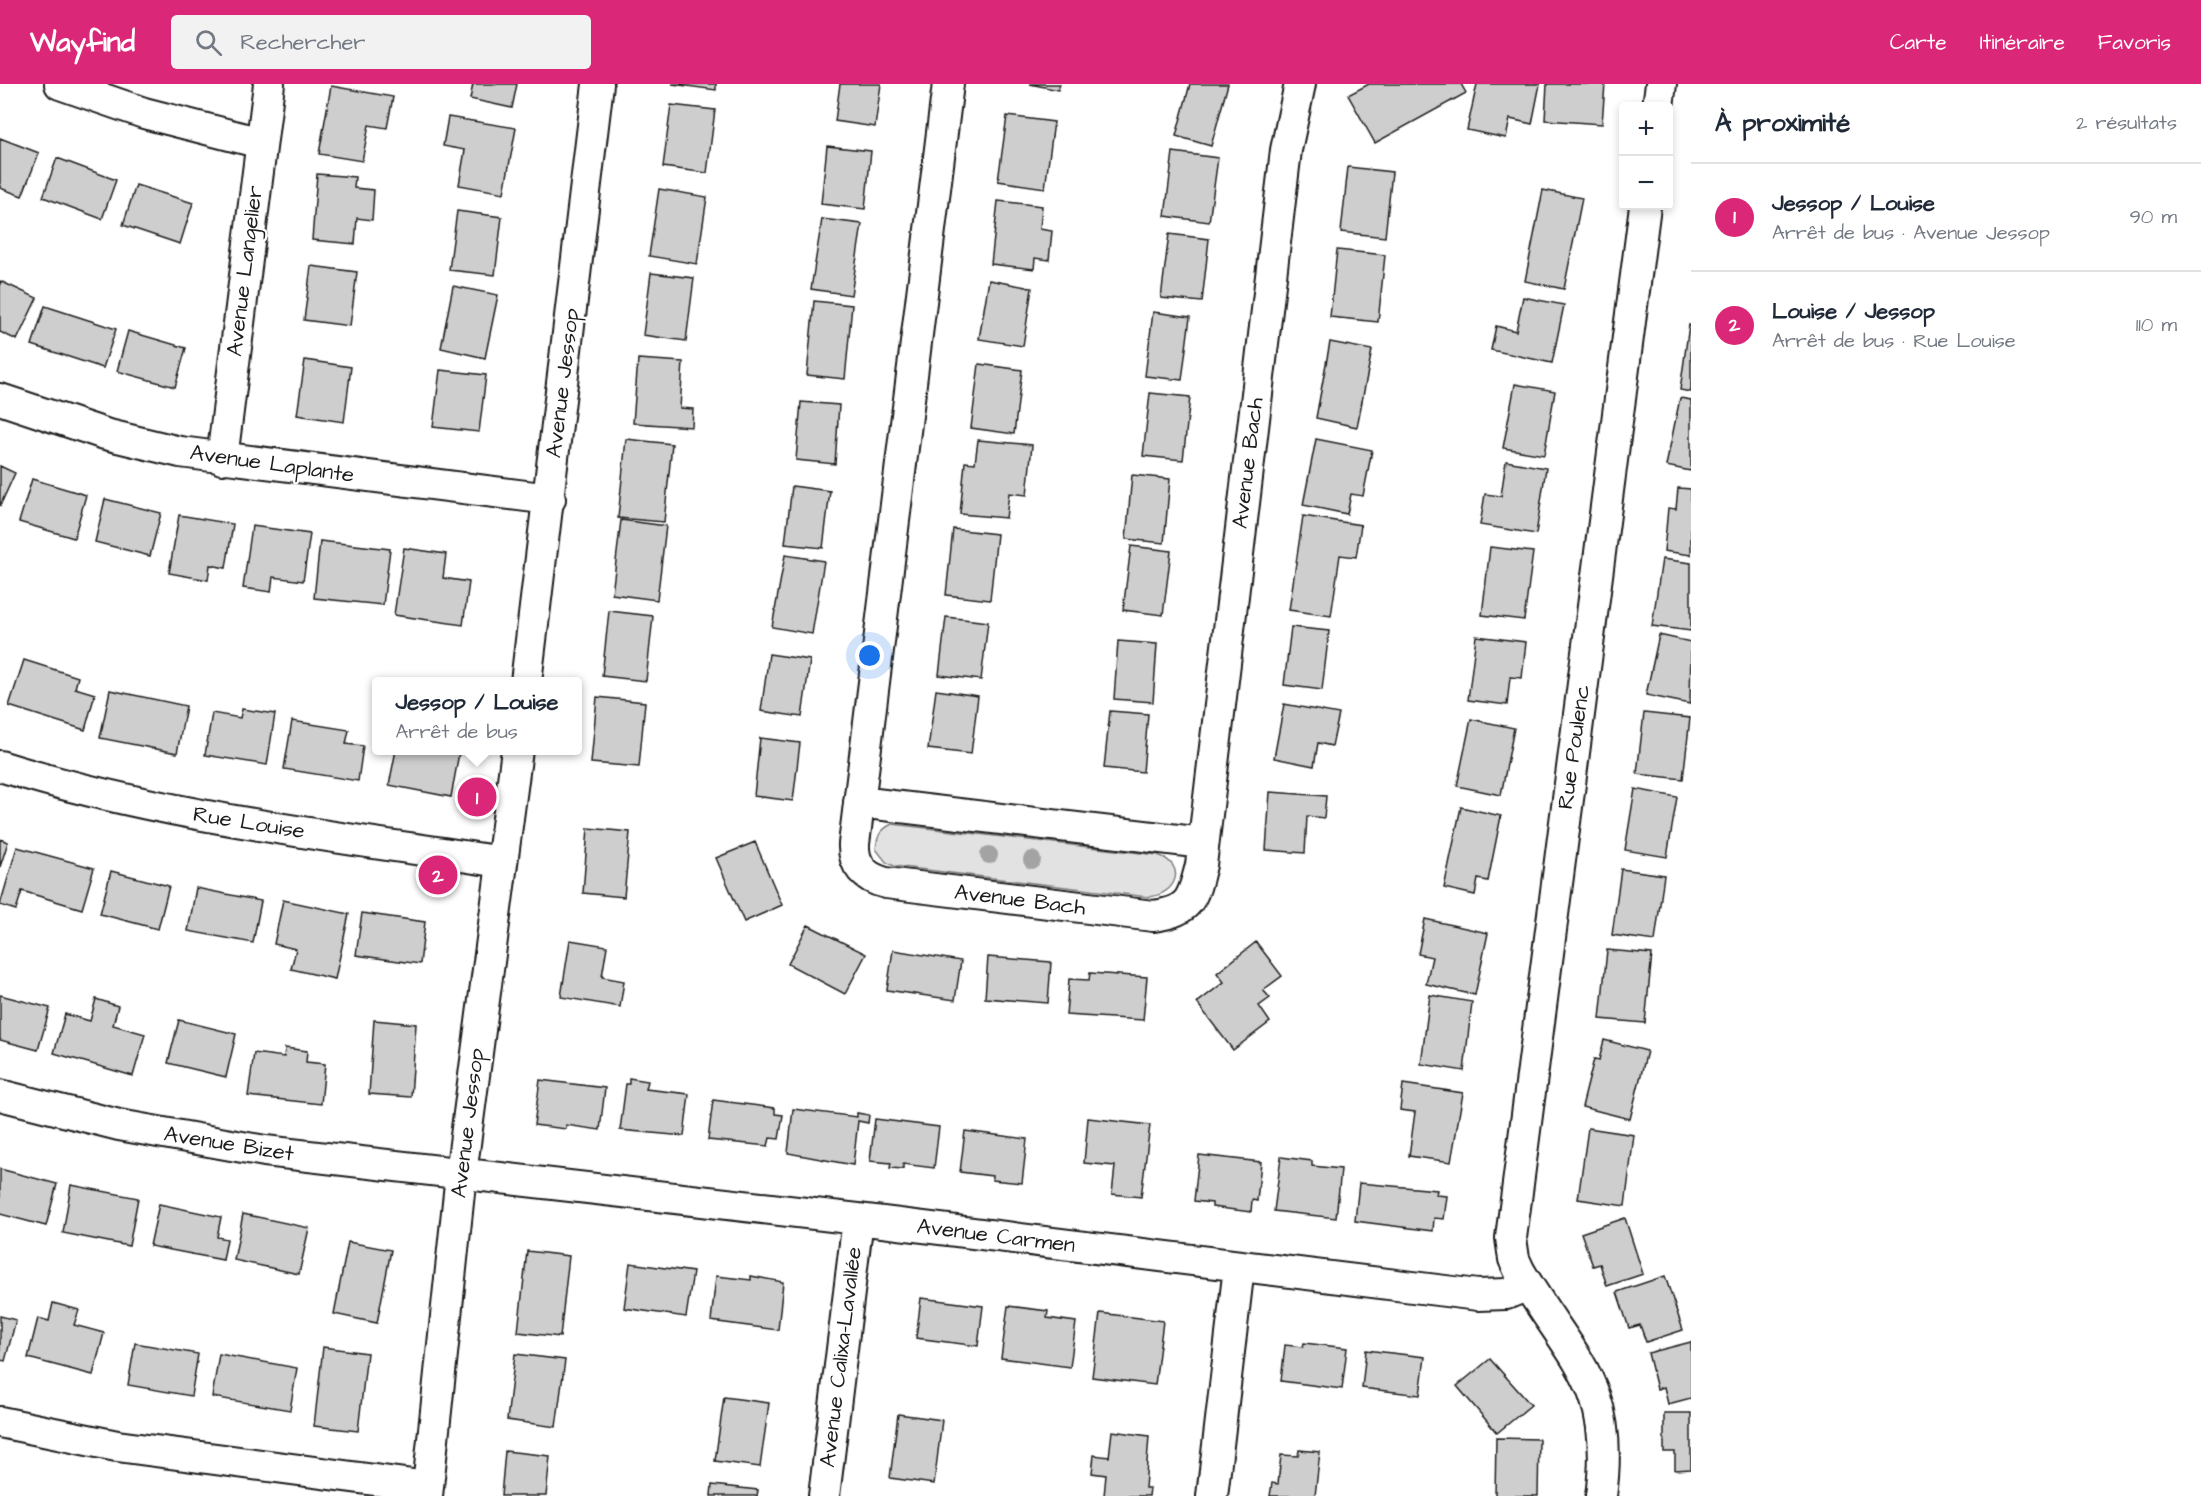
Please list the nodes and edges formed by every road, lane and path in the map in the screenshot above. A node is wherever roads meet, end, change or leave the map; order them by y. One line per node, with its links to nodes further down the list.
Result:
1 (60, 84): 8 (street)
2 (269, 84): 8 (street, Avenue Langelier)
3 (598, 84): 12 (street, Avenue Jessop)
4 (948, 84): 16 (street, Avenue Bach)
5 (1300, 84): 17 (street, Avenue Bach)
6 (1661, 84): 7 (street)
7 (1659, 102)
8 (261, 143): 11 (street, Avenue Langelier)
9 (1644, 210): 23 (street, Rue Poulenc)
10 (0, 399): 11 (street, Avenue Laplante)
11 (222, 459): 12 (street, Avenue Laplante)
12 (550, 499): 13 (street, Avenue Jessop)
13 (527, 677)
14 (516, 755): 18 (street, Avenue Jessop)
15 (0, 766): 18 (street, Rue Louise)
16 (859, 802): 17 (street); 17 (street, Avenue Bach)
17 (1203, 843)
18 (502, 862): 20 (street, Avenue Jessop)
19 (0, 1095): 20 (street, Avenue Bizet)
20 (461, 1174): 21 (street, Avenue Carmen); 25 (street, Avenue Jessop)
21 (858, 1219): 22 (street, Avenue Carmen); 26 (street, Avenue Calixa-Lavallée)
22 (1239, 1267): 23 (street, Avenue Carmen); 27 (street)
23 (1528, 1285): 28 (street, Rue Poulenc)
24 (0, 1422): 25 (street)
25 (428, 1492)
26 (824, 1496)
27 (1212, 1496)
28 (1601, 1496)

